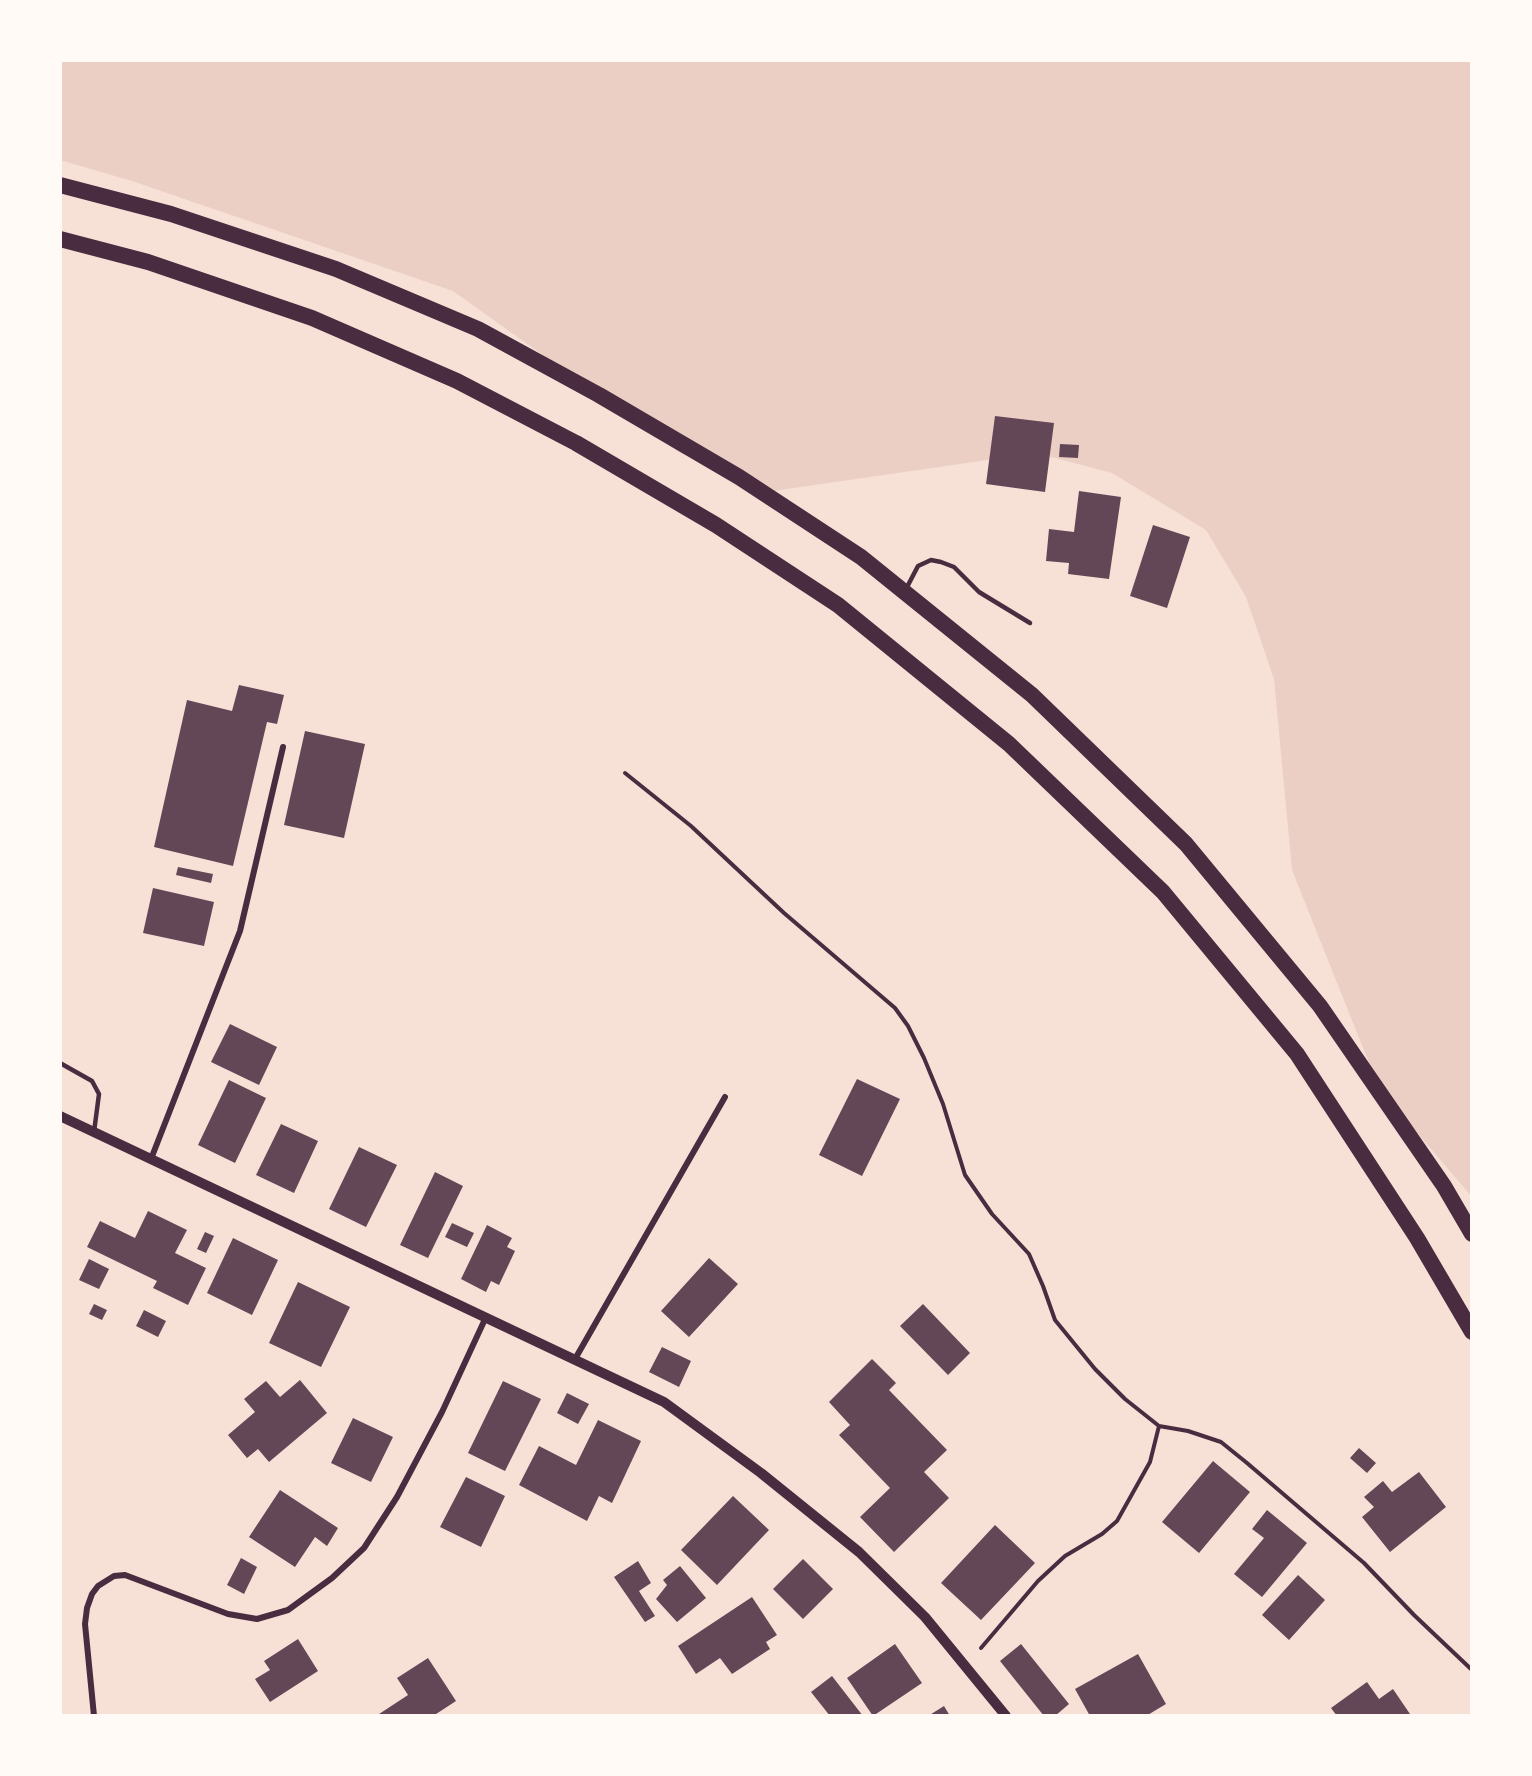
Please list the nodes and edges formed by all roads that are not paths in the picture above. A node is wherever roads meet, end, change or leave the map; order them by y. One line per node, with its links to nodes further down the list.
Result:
1 (60, 185): 3 (highway)
2 (60, 239): 13 (highway)
3 (904, 591): 4 (lane); 11 (highway)
4 (1030, 623)
5 (283, 747): 10 (street)
6 (60, 1063): 9 (lane)
7 (725, 1097): 14 (street)
8 (60, 1116): 9 (street)
9 (94, 1132): 10 (street)
10 (151, 1159): 12 (street)
11 (1472, 1234)
12 (486, 1317): 14 (street); 15 (street)
13 (1472, 1332)
14 (575, 1359): 16 (street)
15 (94, 1716)
16 (1006, 1716)

